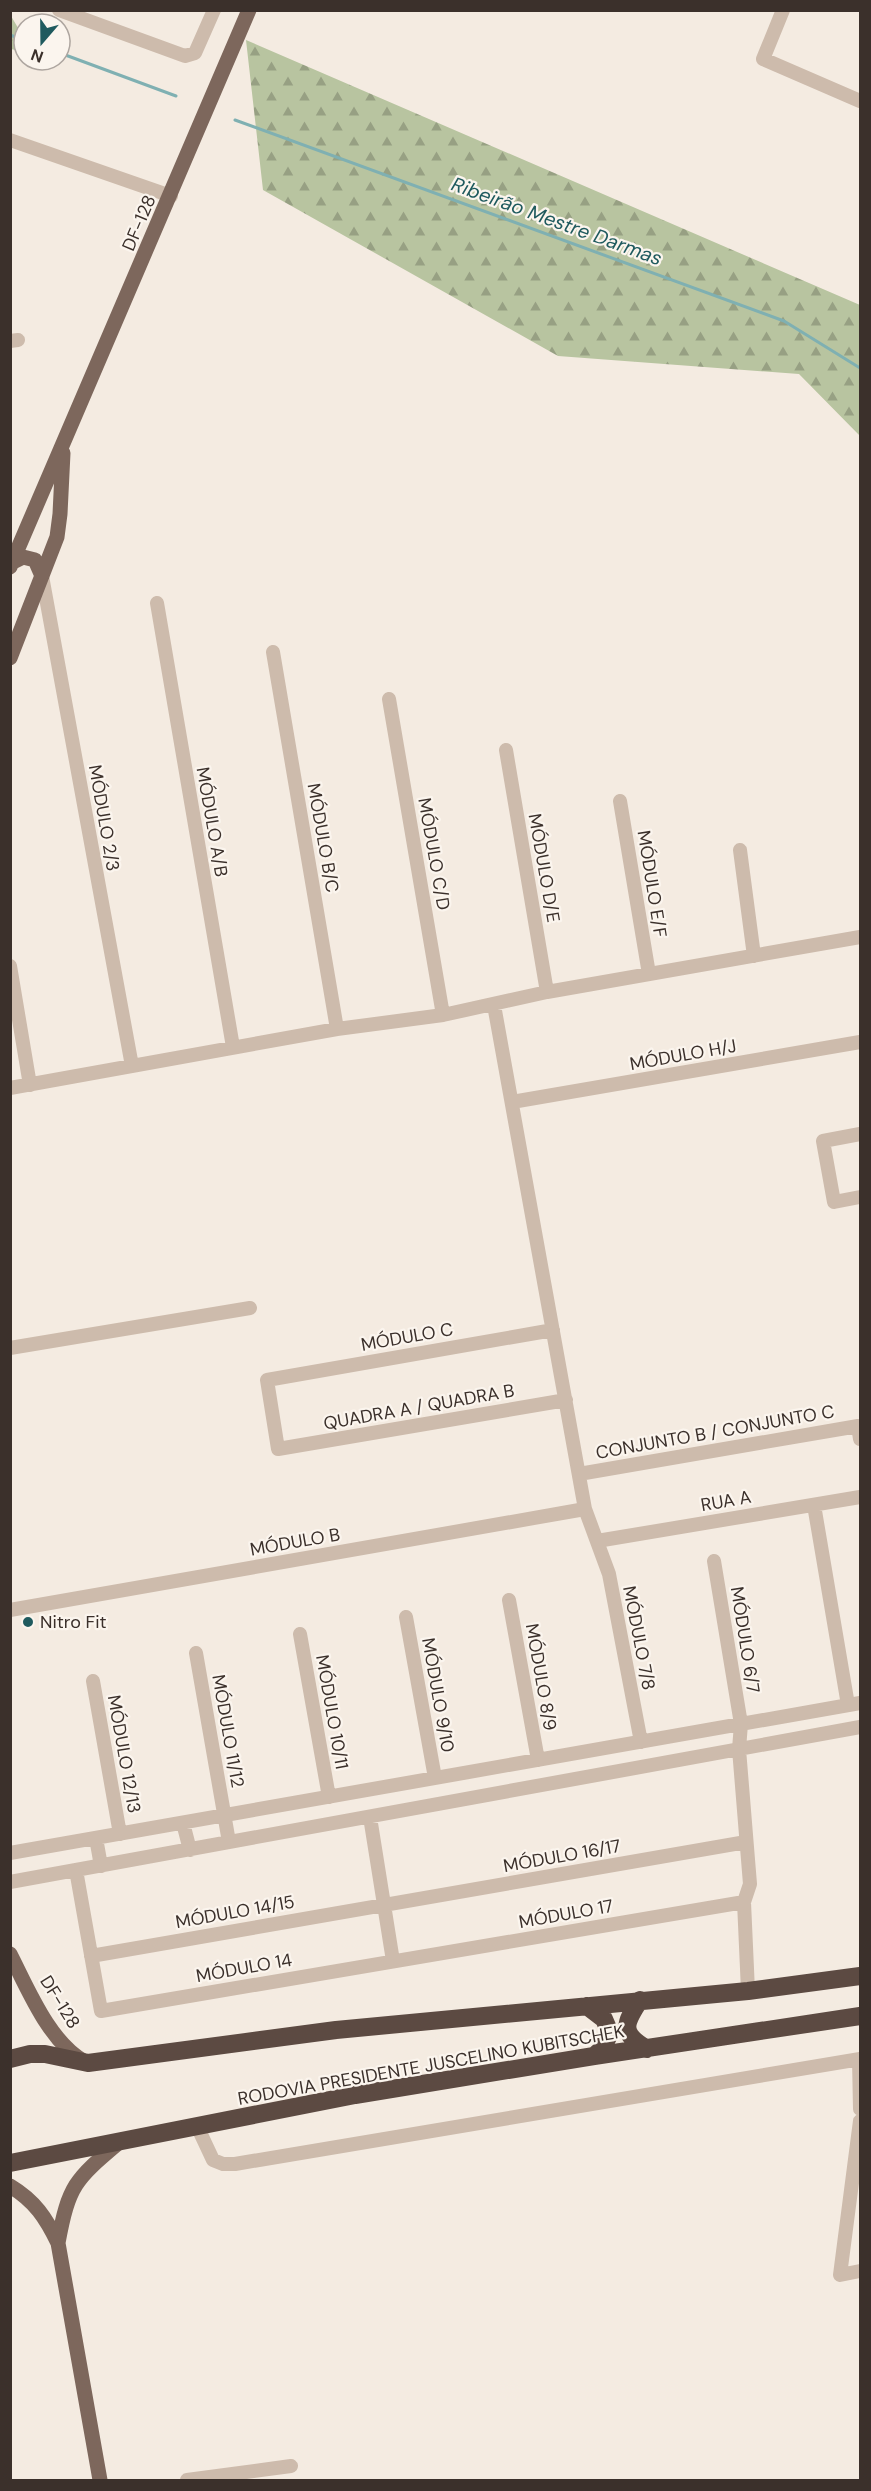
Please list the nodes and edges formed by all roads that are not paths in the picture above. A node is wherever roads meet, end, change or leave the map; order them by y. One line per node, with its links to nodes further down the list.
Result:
1 (59, 10): 2 (street)
2 (214, 10)
3 (249, 10): 7 (main road, DF-128 / DF-128)
4 (783, 10): 5 (street)
5 (861, 101)
6 (10, 140): 7 (street)
7 (171, 196): 8 (main road, DF-128 / DF-128)
8 (63, 450): 9 (main road, DF-128 / DF-128); 10 (main road, DF-128 / DF-128)
9 (12, 565): 10 (main road)
10 (42, 576): 13 (main road, DF-128 / DF-128); 28 (street, MÓDULO 2/3)
11 (157, 603): 27 (street, MÓDULO A/B)
12 (273, 652): 25 (street, MÓDULO B/C)
13 (10, 658)
14 (389, 699): 24 (street, MÓDULO C/D)
15 (506, 750): 22 (street, MÓDULO D/E)
16 (620, 801): 21 (street, MÓDULO E/F)
17 (740, 850): 19 (street)
18 (861, 937): 19 (street)
19 (754, 956): 21 (street)
20 (10, 966): 29 (street)
21 (649, 974): 22 (street)
22 (547, 992): 23 (street)
23 (494, 1005): 24 (street); 31 (street, MÓDULO 7/8)
24 (443, 1015): 25 (street)
25 (337, 1029): 27 (street)
26 (861, 1042): 31 (street, MÓDULO H/J)
27 (233, 1047): 28 (street)
28 (132, 1066): 29 (street)
29 (30, 1085): 30 (street)
30 (10, 1088)
31 (512, 1102): 35 (street, MÓDULO 7/8)
32 (861, 1134): 33 (street)
33 (861, 1197)
34 (250, 1308): 36 (street)
35 (553, 1330): 37 (street, MÓDULO 7/8); 39 (street, MÓDULO C)
36 (10, 1348)
37 (566, 1400): 39 (street, QUADRA A / QUADRA B); 40 (street, MÓDULO 7/8)
38 (859, 1432): 40 (street, CONJUNTO B / CONJUNTO C)
39 (278, 1449)
40 (579, 1474): 43 (street, MÓDULO 7/8)
41 (861, 1497): 42 (street, RUA A)
42 (814, 1504): 44 (street, RUA A); 52 (street)
43 (585, 1509): 44 (street, MÓDULO 7/8); 47 (street, MÓDULO B)
44 (597, 1542): 55 (street, MÓDULO 7/8)
45 (714, 1561): 53 (street, MÓDULO 6/7)
46 (508, 1600): 57 (street, MÓDULO 8/9)
47 (10, 1610)
48 (406, 1617): 59 (street, MÓDULO 9/10)
49 (300, 1634): 61 (street, MÓDULO 10/11)
50 (196, 1653): 63 (street, MÓDULO 11/12)
51 (93, 1681): 67 (street, MÓDULO 12/13)
52 (854, 1704): 53 (street)
53 (741, 1724): 55 (street); 56 (street, MÓDULO 6/7)
54 (861, 1727): 56 (street)
55 (641, 1742): 57 (street)
56 (740, 1749): 60 (street); 70 (street, MÓDULO 6/7)
57 (538, 1760): 58 (street)
58 (503, 1766): 59 (street); 60 (street)
59 (435, 1778): 61 (street)
60 (508, 1792): 64 (street)
61 (329, 1797): 62 (street)
62 (310, 1800): 63 (street); 66 (street)
63 (224, 1815): 65 (street); 69 (street, MÓDULO 11/12)
64 (370, 1817): 66 (street); 77 (street)
65 (183, 1823): 67 (street); 71 (street)
66 (316, 1827): 69 (street)
67 (120, 1834): 68 (street)
68 (96, 1838): 72 (street); 73 (street)
69 (229, 1842): 71 (street)
70 (746, 1842): 76 (street, MÓDULO 6/7); 77 (street, MÓDULO 16/17)
71 (190, 1850): 73 (street)
72 (10, 1853)
73 (101, 1866): 74 (street)
74 (76, 1870): 75 (street); 79 (street)
75 (10, 1882)
76 (744, 1902): 80 (street, MÓDULO 17); 82 (street, MÓDULO 6/7)
77 (384, 1904): 79 (street, MÓDULO 14/15); 80 (street)
78 (10, 1954): 90 (main road, DF-128 / DF-128)
79 (91, 1956): 80 (street, MÓDULO 14)
80 (393, 1961)
81 (861, 1976): 82 (highway, RODOVIA PRESIDENTE JUSCELINO KUBITSCHEK)
82 (748, 1991): 83 (highway, RODOVIA PRESIDENTE JUSCELINO KUBITSCHEK)
83 (640, 2000): 84 (highway, RODOVIA PRESIDENTE JUSCELINO KUBITSCHEK); 86 (highway)
84 (587, 2006): 87 (highway); 90 (highway, RODOVIA PRESIDENTE JUSCELINO KUBITSCHEK)
85 (861, 2016): 86 (highway, RODOVIA PRESIDENTE JUSCELINO KUBITSCHEK)
86 (647, 2049): 87 (highway, RODOVIA PRESIDENTE JUSCELINO KUBITSCHEK)
87 (594, 2056): 93 (highway, RODOVIA PRESIDENTE JUSCELINO KUBITSCHEK)
88 (10, 2059): 90 (highway, RODOVIA PRESIDENTE JUSCELINO KUBITSCHEK)
89 (860, 2059): 91 (street); 93 (street)
90 (88, 2063)
91 (861, 2109)
92 (861, 2121): 97 (street)
93 (198, 2127): 94 (highway, RODOVIA PRESIDENTE JUSCELINO KUBITSCHEK)
94 (122, 2140): 95 (highway, RODOVIA PRESIDENTE JUSCELINO KUBITSCHEK); 98 (main road)
95 (10, 2163)
96 (10, 2186): 98 (main road)
97 (855, 2198): 99 (street)
98 (58, 2243): 101 (main road)
99 (861, 2271)
100 (291, 2466): 102 (street)
101 (100, 2481)
102 (187, 2481)

